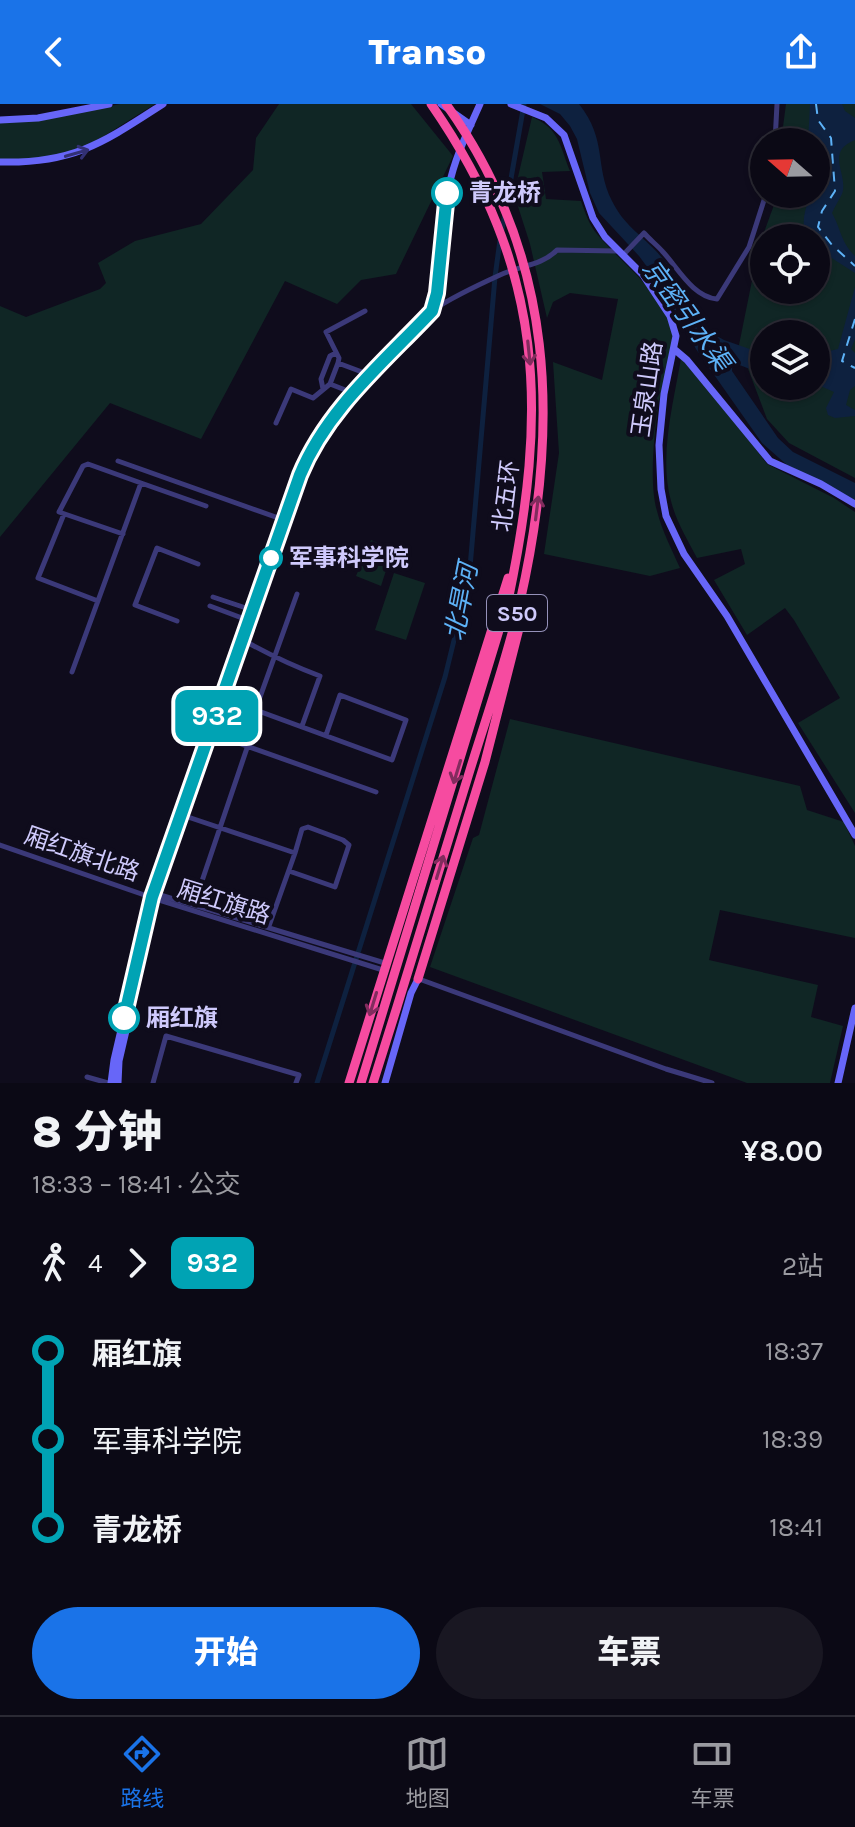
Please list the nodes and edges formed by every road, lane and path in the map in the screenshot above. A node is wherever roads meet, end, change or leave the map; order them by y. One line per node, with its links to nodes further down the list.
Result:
1 (109, 104): 8 (street)
2 (163, 104): 11 (street, one-way to 2)
3 (431, 104): 30 (highway, 北五环 / S50, one-way to 30)
4 (443, 104): 9 (street); 32 (highway, 北五环 / S50, one-way to 4)
5 (480, 104): 9 (street)
6 (511, 104): 13 (street, 玉泉山路)
7 (777, 104): 10 (street)
8 (0, 120)
9 (471, 125): 15 (street)
10 (776, 128)
11 (0, 162)
12 (762, 208): 13 (street)
13 (624, 251): 15 (street); 16 (street, 玉泉山路)
14 (365, 311): 17 (street)
15 (432, 311): 19 (street)
16 (674, 349): 26 (street); 53 (street, 玉泉山路)
17 (336, 353): 18 (street); 21 (street)
18 (338, 363): 19 (street); 20 (street)
19 (371, 375): 22 (street)
20 (330, 384): 21 (street); 22 (street)
21 (323, 389): 23 (street)
22 (354, 393): 29 (street)
23 (276, 423)
24 (118, 461): 29 (street)
25 (141, 483): 27 (street); 28 (street); 31 (street)
26 (855, 504)
27 (206, 506)
28 (64, 514): 31 (street); 36 (street)
29 (284, 520): 38 (street)
30 (523, 529): 60 (highway); 69 (highway, 北五环 / S50, one-way to 69)
31 (123, 534): 36 (street)
32 (532, 541): 61 (highway); 70 (highway, 北五环 / S50, one-way to 32)
33 (198, 564): 39 (street)
34 (297, 594): 42 (street)
35 (213, 597): 38 (street)
36 (98, 601): 43 (street)
37 (210, 606): 40 (street)
38 (253, 611): 40 (street)
39 (177, 621)
40 (250, 621): 41 (street)
41 (243, 640): 42 (street); 44 (street)
42 (274, 655): 45 (street); 46 (street)
43 (72, 672)
44 (223, 698): 45 (street); 51 (street)
45 (254, 709): 46 (street); 49 (street)
46 (302, 726): 47 (street)
47 (326, 735): 47 (street)
48 (227, 739): 49 (street)
49 (247, 748): 50 (street); 52 (street)
50 (376, 792)
51 (182, 815): 52 (street); 58 (street)
52 (220, 828): 55 (street); 57 (street)
53 (855, 835)
54 (0, 845): 58 (street, 厢红旗北路)
55 (295, 853): 56 (street); 56 (street)
56 (289, 871): 59 (street)
57 (202, 881)
58 (155, 897): 59 (street, 厢红旗路); 60 (street, 厢红旗路); 64 (street); 65 (street)
59 (269, 926): 60 (street, 厢红旗路)
60 (384, 967): 61 (street, 厢红旗路); 68 (highway, one-way to 68)
61 (418, 979): 71 (street); 72 (street, 厢红旗路)
62 (855, 1008): 73 (street)
63 (87, 1077): 64 (street)
64 (110, 1083)
65 (118, 1083)
66 (153, 1083): 67 (street)
67 (296, 1083)
68 (349, 1083)
69 (361, 1083)
70 (373, 1083)
71 (385, 1083)
72 (712, 1083)
73 (838, 1083)

